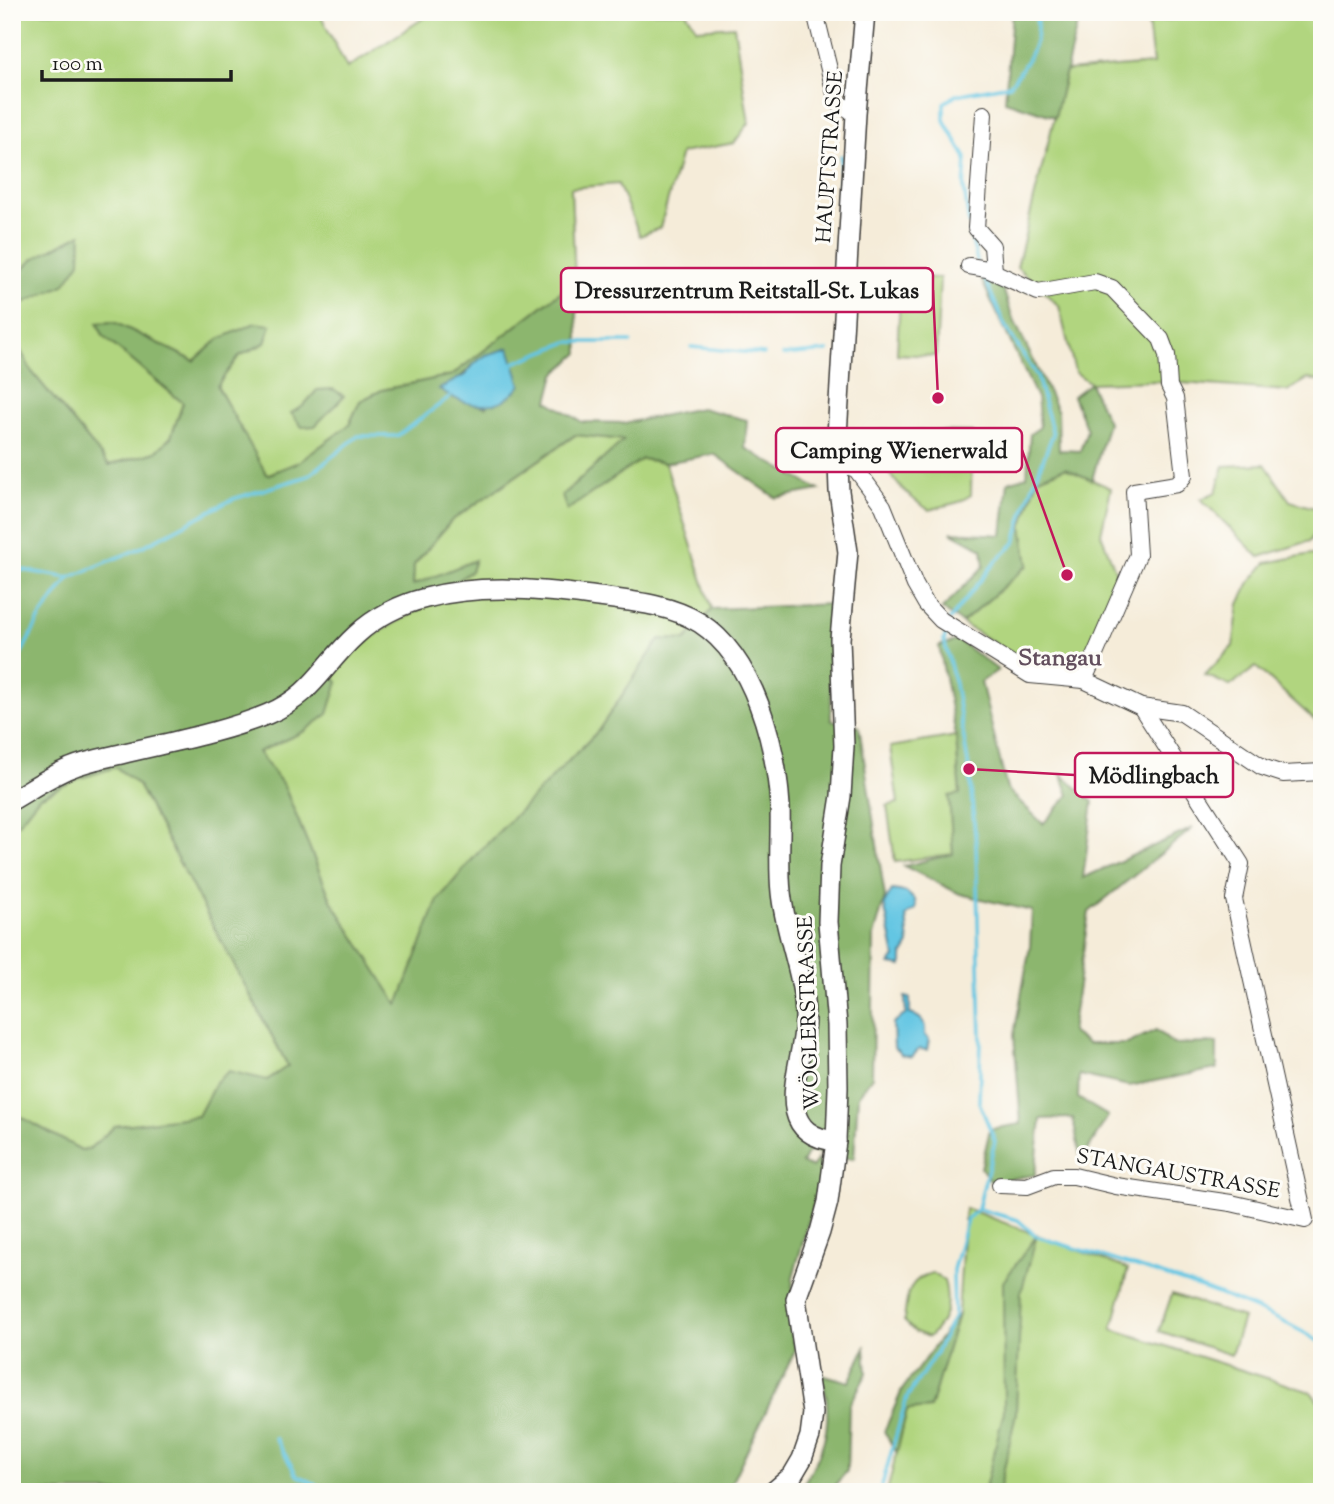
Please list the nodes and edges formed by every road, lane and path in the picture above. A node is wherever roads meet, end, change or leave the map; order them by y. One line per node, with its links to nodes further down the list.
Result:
1 (815, 12): 3 (street)
2 (865, 12): 3 (main road, HAUPTSTRASSE)
3 (856, 114): 7 (main road, HAUPTSTRASSE)
4 (984, 114): 6 (street)
5 (969, 266): 6 (street)
6 (990, 270): 9 (street)
7 (837, 463): 8 (main road, HAUPTSTRASSE); 9 (street)
8 (840, 639): 13 (main road, WÖGLERSTRASSE)
9 (1084, 680): 10 (street)
10 (1141, 707): 11 (street); 14 (street, STANGAUSTRASSE)
11 (1322, 772)
12 (12, 800): 13 (main road)
13 (836, 1141): 15 (main road, WÖGLERSTRASSE)
14 (1000, 1185)
15 (773, 1492)

